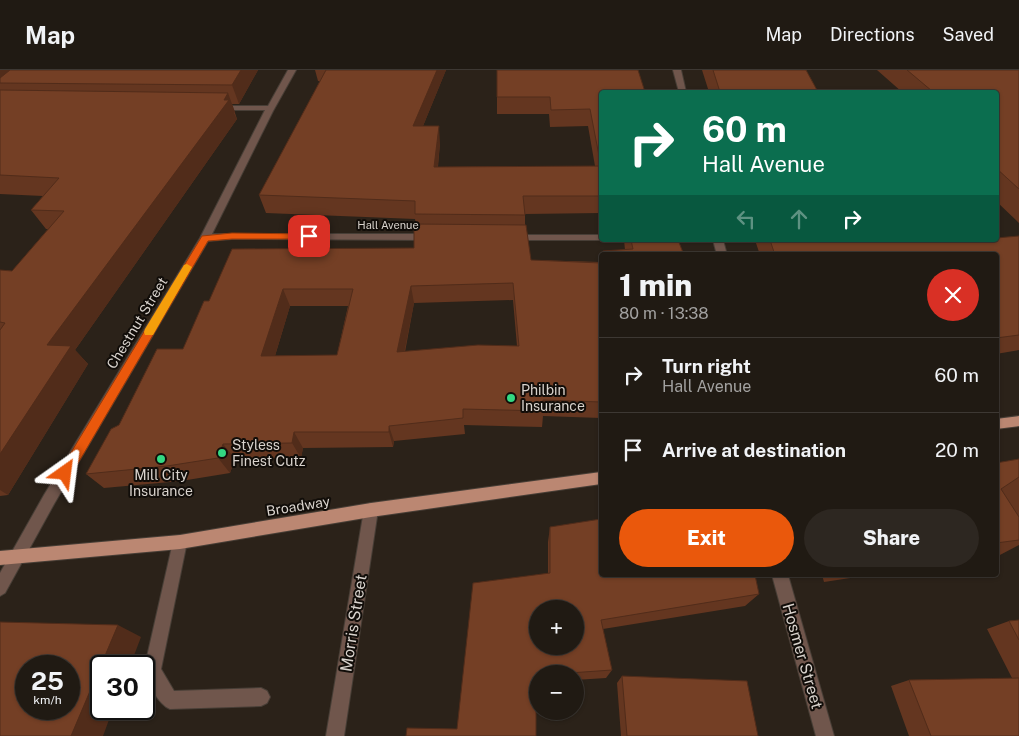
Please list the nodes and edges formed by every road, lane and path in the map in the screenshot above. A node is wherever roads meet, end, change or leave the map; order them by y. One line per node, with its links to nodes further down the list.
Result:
1 (292, 70): 5 (street, Chestnut Street)
2 (678, 70): 3 (street)
3 (683, 90)
4 (211, 108): 5 (street)
5 (270, 108): 7 (street, Chestnut Street)
6 (441, 237): 7 (street, Hall Avenue)
7 (205, 238): 15 (street, Chestnut Street)
8 (501, 238): 9 (street)
9 (599, 238)
10 (1019, 421): 11 (main road)
11 (999, 424)
12 (599, 478): 13 (main road, Broadway)
13 (371, 510): 14 (main road, Broadway); 20 (street, Morris Street)
14 (180, 542): 15 (main road, Broadway); 19 (street)
15 (16, 556): 16 (main road, Broadway); 18 (street, Chestnut Street)
16 (0, 558)
17 (781, 577): 21 (street, Hosmer Street)
18 (0, 588)
19 (261, 697)
20 (335, 736)
21 (825, 736)

